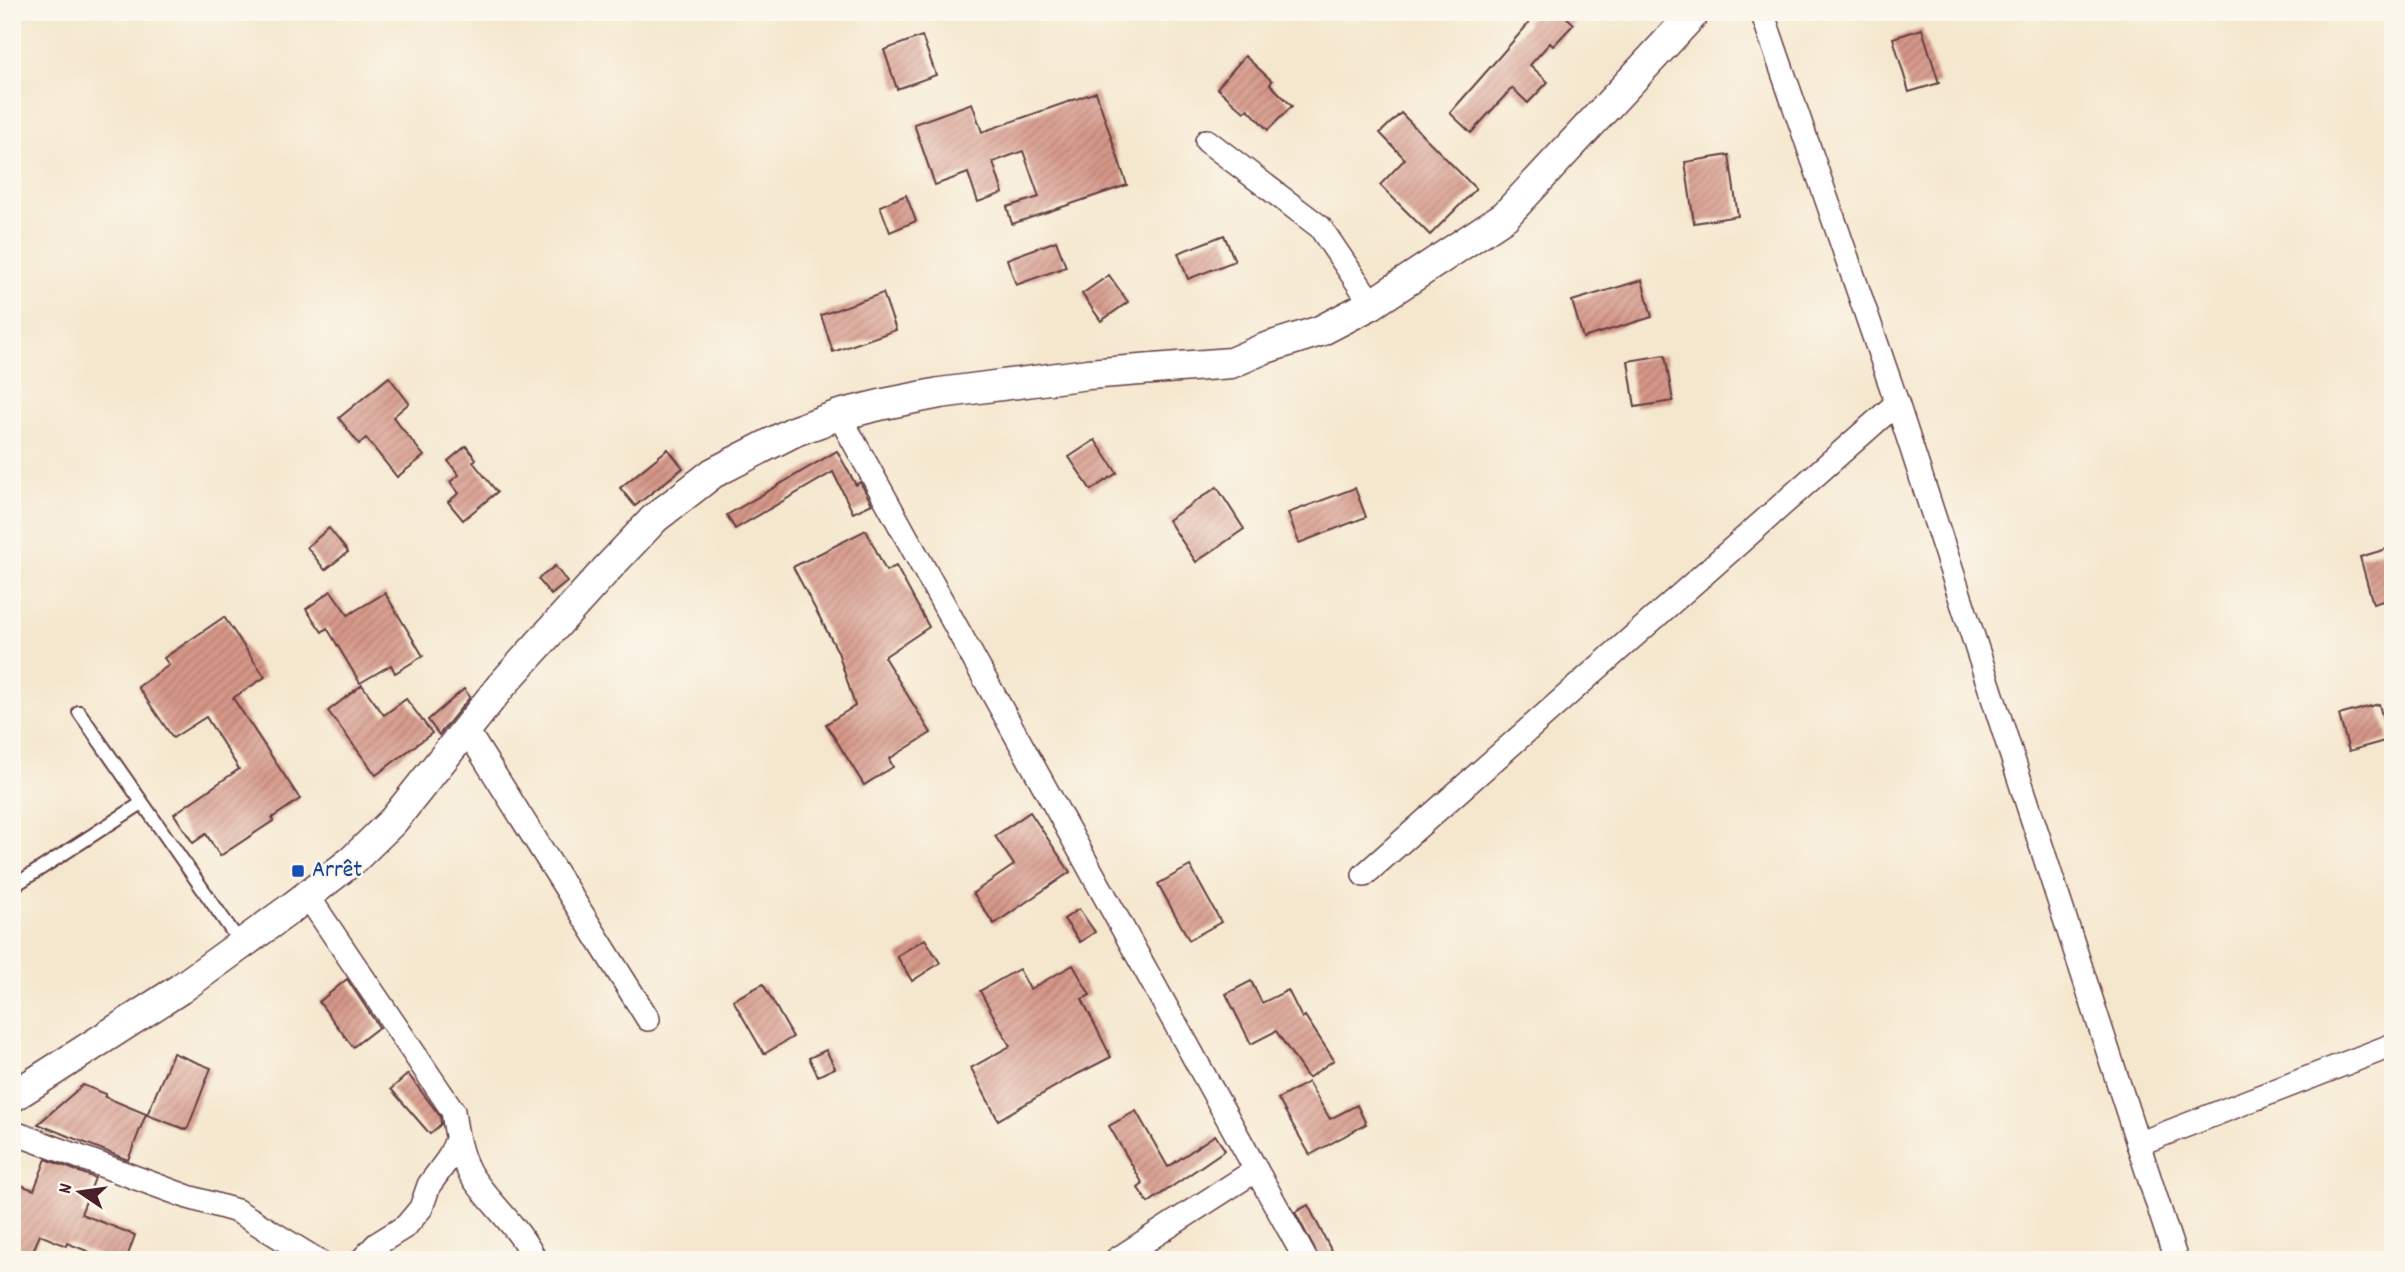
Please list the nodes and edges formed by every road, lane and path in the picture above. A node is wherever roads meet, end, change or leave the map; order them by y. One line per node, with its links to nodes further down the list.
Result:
1 (1695, 12): 4 (street)
2 (1762, 12): 5 (street)
3 (1207, 141): 4 (street)
4 (1373, 304): 6 (street)
5 (1896, 403): 10 (street); 19 (street)
6 (839, 415): 8 (street); 20 (street)
7 (79, 712): 9 (lane)
8 (466, 729): 12 (street); 14 (street)
9 (142, 803): 11 (lane); 13 (lane)
10 (1364, 875)
11 (12, 887)
12 (307, 895): 13 (street); 18 (street)
13 (241, 944): 16 (street)
14 (648, 1019)
15 (2393, 1045): 19 (street)
16 (12, 1097)
17 (20, 1135): 21 (street)
18 (457, 1140): 22 (street); 23 (street)
19 (2138, 1144): 26 (street)
20 (1256, 1170): 24 (street); 25 (street)
21 (317, 1260)
22 (362, 1260)
23 (535, 1260)
24 (1116, 1260)
25 (1306, 1260)
26 (2176, 1260)

